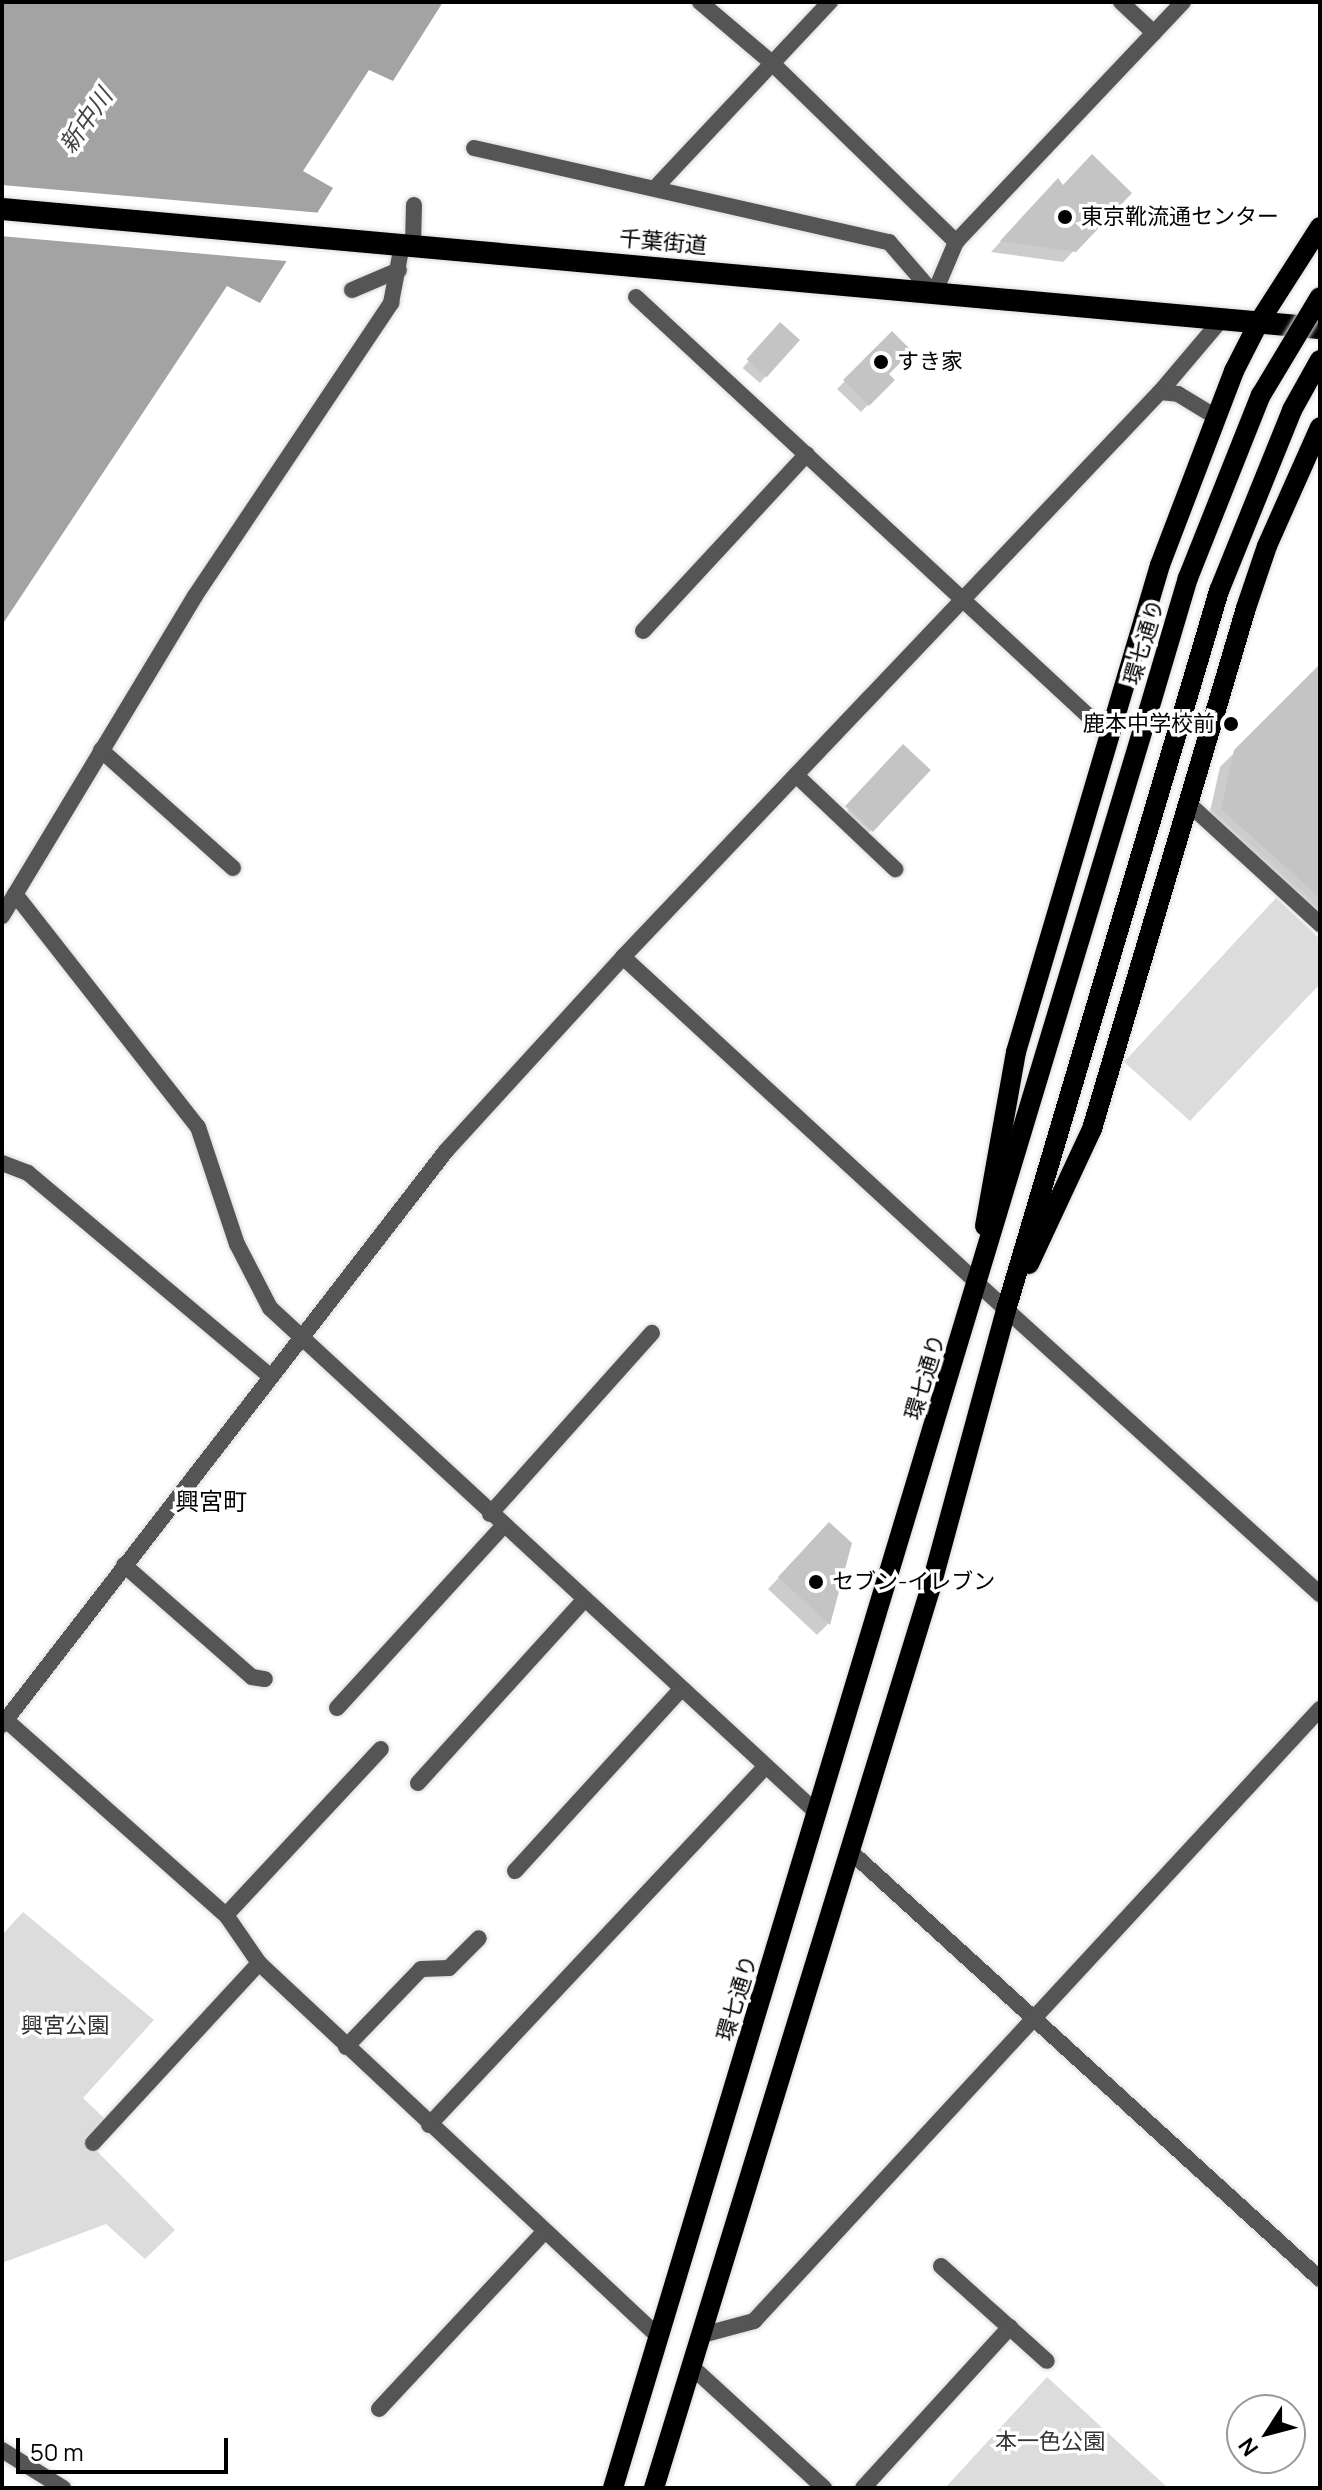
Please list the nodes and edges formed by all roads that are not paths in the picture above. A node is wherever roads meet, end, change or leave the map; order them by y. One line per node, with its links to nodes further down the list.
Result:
1 (700, 2): 6 (street)
2 (830, 2): 6 (street)
3 (1121, 2): 5 (street)
4 (1183, 2): 5 (street)
5 (1154, 33): 12 (street)
6 (772, 63): 8 (street); 12 (street)
7 (474, 148): 8 (street)
8 (657, 186): 16 (street)
9 (414, 205): 13 (street)
10 (2, 209): 13 (highway, 千葉街道)
11 (1320, 227): 20 (main road)
12 (956, 242): 16 (street)
13 (408, 245): 14 (street); 16 (highway, 千葉街道)
14 (399, 270): 15 (street); 30 (street)
15 (352, 290)
16 (934, 294): 19 (highway, 千葉街道)
17 (636, 297): 26 (street)
18 (1320, 297): 40 (main road, 環七通り, bridge)
19 (1222, 319): 20 (highway, 千葉街道); 23 (street)
20 (1259, 322): 21 (highway, 千葉街道); 24 (main road)
21 (1320, 328)
22 (1320, 360): 41 (main road)
23 (1160, 392): 24 (street); 27 (street)
24 (1216, 417): 29 (main road)
25 (1320, 427): 32 (main road)
26 (807, 454): 27 (street); 28 (street)
27 (962, 598): 29 (street); 31 (street)
28 (643, 631)
29 (1111, 737): 40 (main road)
30 (101, 750): 33 (street); 35 (street)
31 (796, 775): 34 (street); 38 (street)
32 (1189, 804): 37 (street); 41 (main road)
33 (233, 868)
34 (895, 869)
35 (15, 894): 36 (street); 43 (street)
36 (2, 916)
37 (1320, 924)
38 (623, 957): 40 (street); 43 (street)
39 (2, 1163): 44 (street)
40 (978, 1284): 41 (street); 58 (main road, 環七通り)
41 (1006, 1310): 48 (street); 59 (main road)
42 (652, 1333): 45 (street)
43 (298, 1339): 44 (street); 45 (street)
44 (271, 1377): 47 (street)
45 (490, 1514): 46 (street)
46 (503, 1526): 49 (street); 52 (street)
47 (124, 1565): 50 (street); 54 (street)
48 (1320, 1594)
49 (584, 1600): 51 (street); 57 (street)
50 (265, 1679)
51 (681, 1689): 56 (street); 60 (street)
52 (337, 1708)
53 (1320, 1709): 64 (street)
54 (4, 1723): 61 (street)
55 (381, 1749): 61 (street)
56 (766, 1766): 58 (street); 66 (street)
57 (418, 1783)
58 (817, 1813): 73 (main road, 環七通り)
59 (851, 1852): 64 (street); 72 (main road)
60 (515, 1871)
61 (226, 1915): 63 (street)
62 (479, 1938): 65 (street)
63 (259, 1963): 65 (street); 67 (street)
64 (1033, 2018): 70 (street); 72 (street)
65 (346, 2047): 66 (street)
66 (429, 2125): 68 (street)
67 (93, 2143)
68 (544, 2232): 73 (street); 76 (street)
69 (941, 2266): 71 (street)
70 (1320, 2279)
71 (1010, 2327): 74 (street); 82 (street)
72 (702, 2335): 75 (main road)
73 (659, 2337): 79 (main road, 環七通り)
74 (1047, 2361)
75 (692, 2367): 80 (main road); 81 (street)
76 (379, 2409)
77 (2, 2450): 78 (street)
78 (63, 2488)
79 (613, 2488)
80 (654, 2488)
81 (824, 2488)
82 (863, 2488)

